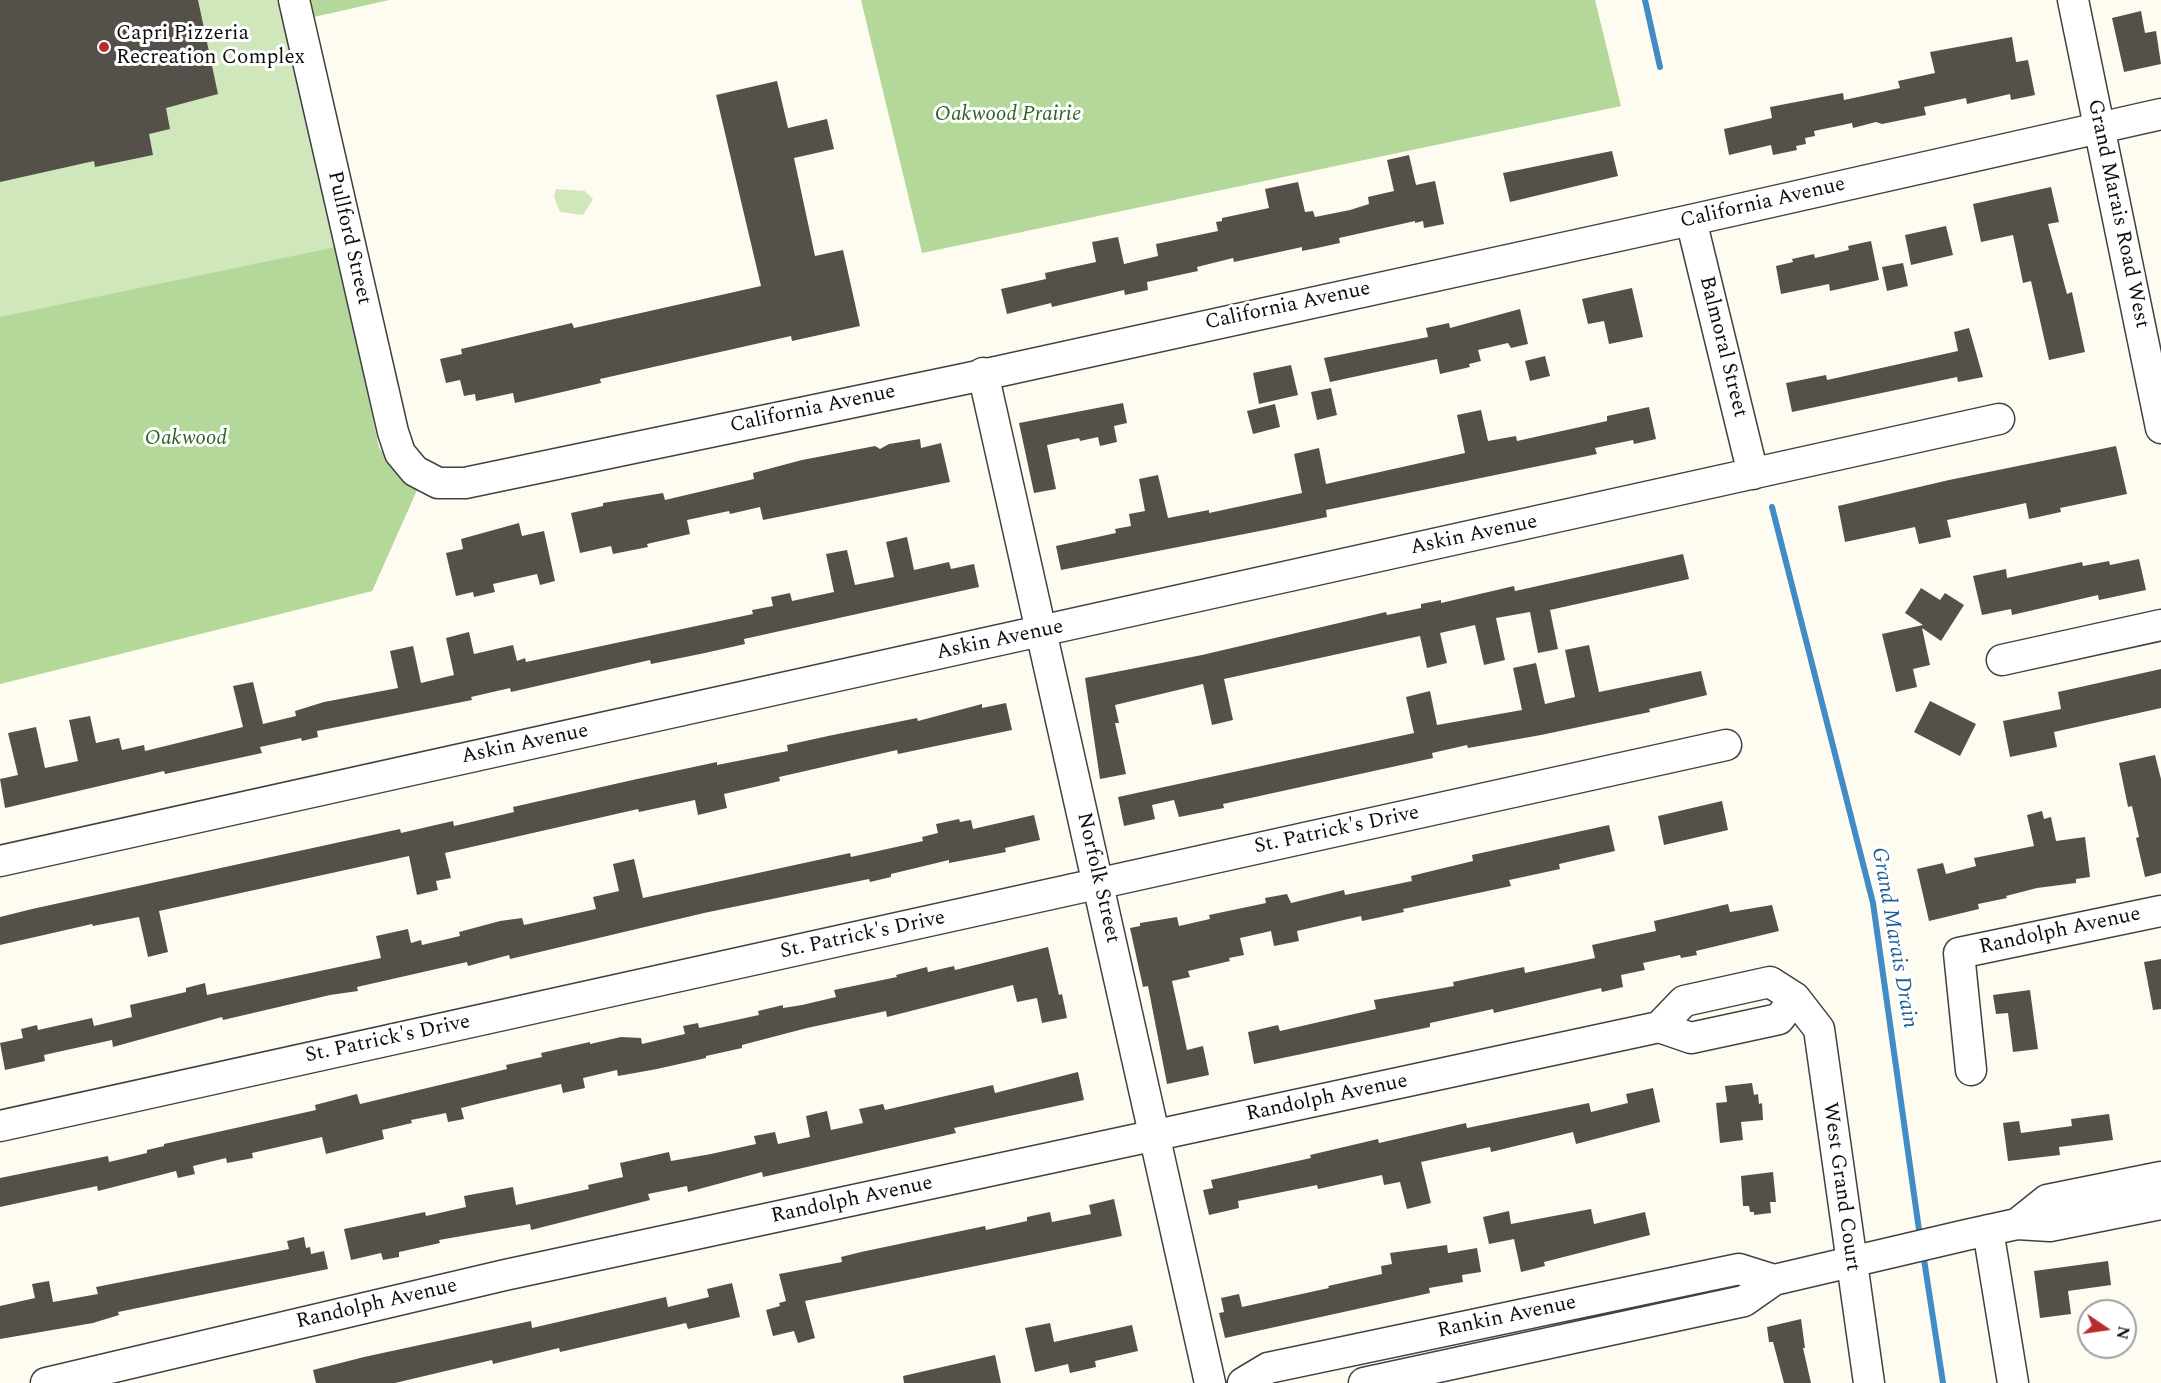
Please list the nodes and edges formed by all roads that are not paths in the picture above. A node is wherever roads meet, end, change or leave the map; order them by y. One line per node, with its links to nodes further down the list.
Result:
1 (294, 0): 10 (street, Pullford Street)
2 (2073, 0): 4 (street, Grand Marais Road West)
3 (2161, 114): 4 (street, California Avenue)
4 (2099, 128): 5 (street, California Avenue); 7 (street, Grand Marais Road West)
5 (1691, 220): 6 (street, California Avenue); 11 (street, Balmoral Street)
6 (983, 373): 10 (street, California Avenue); 13 (street, Norfolk Street)
7 (2156, 383): 9 (street, Grand Marais Road West)
8 (1999, 420): 11 (street, Askin Avenue)
9 (2161, 428)
10 (415, 471)
11 (1753, 474): 13 (street, Askin Avenue)
12 (2161, 625): 14 (street)
13 (1041, 632): 16 (street, Askin Avenue); 17 (street, Norfolk Street)
14 (2002, 660)
15 (1726, 745): 17 (street, St. Patrick's Drive)
16 (0, 861)
17 (1098, 884): 21 (street, St. Patrick's Drive); 22 (street, Norfolk Street)
18 (2161, 911): 20 (street, Randolph Avenue)
19 (1795, 998): 22 (street, Randolph Avenue); 27 (street, West Grand Court)
20 (1971, 1070)
21 (0, 1126)
22 (1155, 1136): 29 (street, Randolph Avenue); 30 (street, Norfolk Street)
23 (2161, 1177): 25 (street, Rankin Avenue)
24 (2161, 1204): 25 (street, Rankin Avenue)
25 (2017, 1224): 26 (street, Rankin Avenue)
26 (1977, 1232): 27 (street, Rankin Avenue); 34 (street)
27 (1860, 1259): 28 (street, Rankin Avenue); 33 (street, West Grand Court)
28 (1774, 1280): 31 (street, Rankin Avenue); 32 (street, Rankin Avenue)
29 (46, 1383)
30 (1210, 1383)
31 (1243, 1383)
32 (1364, 1383)
33 (1869, 1383)
34 (2013, 1383)

